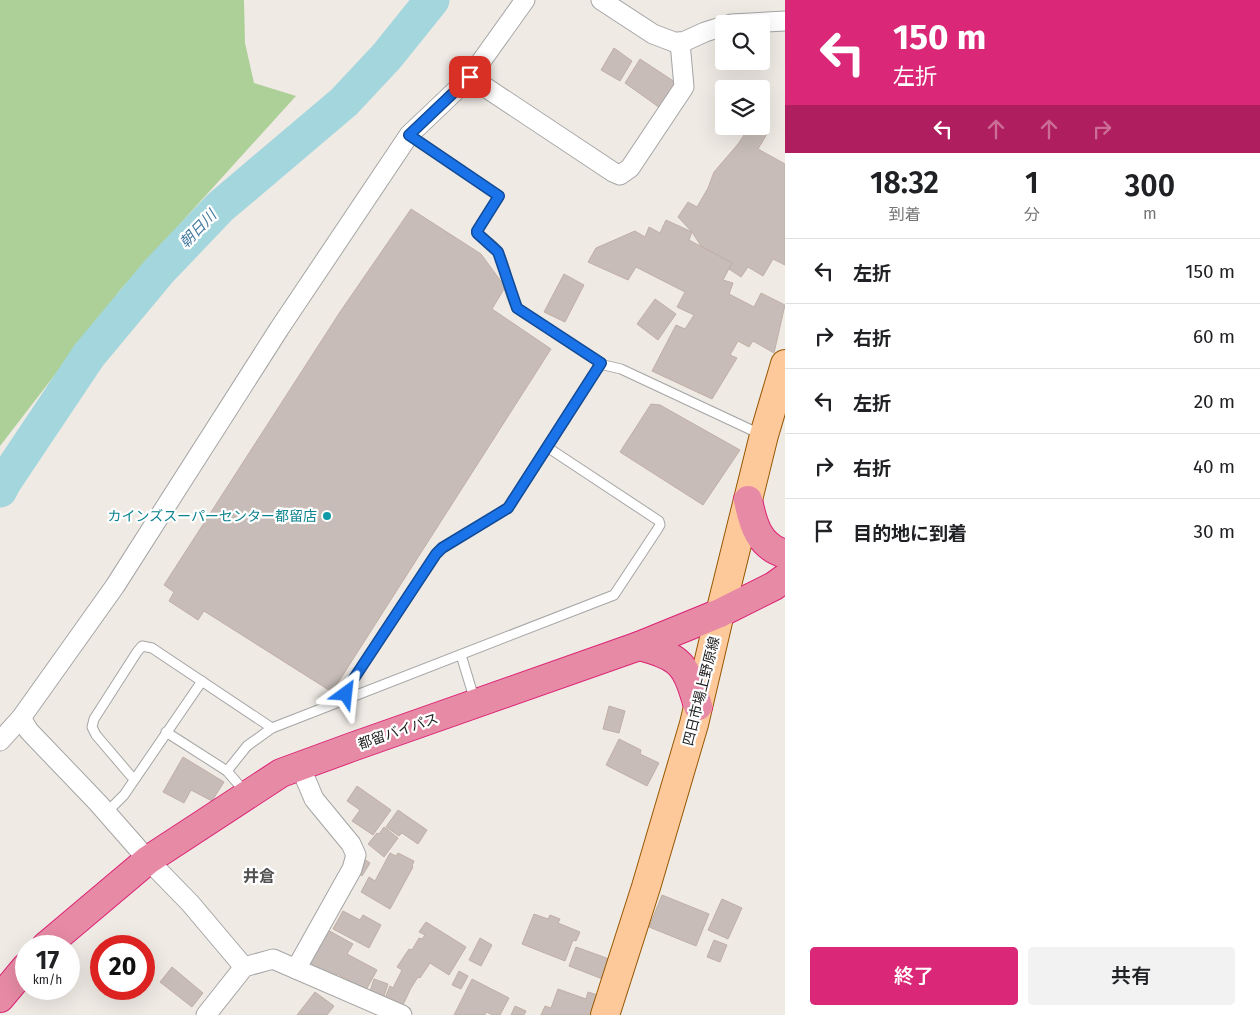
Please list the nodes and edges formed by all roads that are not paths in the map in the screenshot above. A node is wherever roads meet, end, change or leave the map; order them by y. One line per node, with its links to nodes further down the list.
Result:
1 (526, 0): 7 (street)
2 (601, 0): 6 (street)
3 (785, 21): 4 (street)
4 (770, 22)
5 (715, 29): 6 (street)
6 (680, 42): 7 (street)
7 (470, 77): 8 (street)
8 (409, 135): 9 (lane); 23 (street)
9 (601, 363): 11 (lane); 12 (lane)
10 (785, 364): 11 (main road, 四日市場上野原線)
11 (764, 436): 13 (main road, 四日市場上野原線)
12 (547, 447): 18 (lane); 20 (lane)
13 (748, 500): 14 (highway); 16 (main road, 四日市場上野原線)
14 (785, 554)
15 (785, 578): 16 (highway, 都留バイパス)
16 (720, 613): 17 (highway, 都留バイパス); 22 (main road, 四日市場上野原線)
17 (639, 646): 21 (highway, 都留バイパス); 22 (highway)
18 (460, 654): 20 (lane); 21 (lane)
19 (202, 681): 24 (lane); 25 (lane); 29 (lane)
20 (347, 699): 24 (lane)
21 (476, 704): 27 (highway, 都留バイパス)
22 (698, 706): 40 (main road, 四日市場上野原線)
23 (21, 718): 26 (street); 31 (street)
24 (272, 728): 28 (lane)
25 (166, 732): 28 (lane); 29 (lane)
26 (0, 741)
27 (300, 766): 30 (highway, 都留バイパス); 35 (street)
28 (227, 771): 30 (lane)
29 (135, 778): 31 (lane)
30 (248, 795): 32 (highway, 都留バイパス)
31 (106, 813): 32 (street)
32 (148, 860): 33 (highway, 都留バイパス); 34 (street)
33 (59, 935)
34 (244, 967): 35 (street); 38 (street)
35 (296, 969): 39 (street)
36 (15, 980): 37 (highway)
37 (0, 998)
38 (206, 1015)
39 (402, 1015)
40 (605, 1015)

